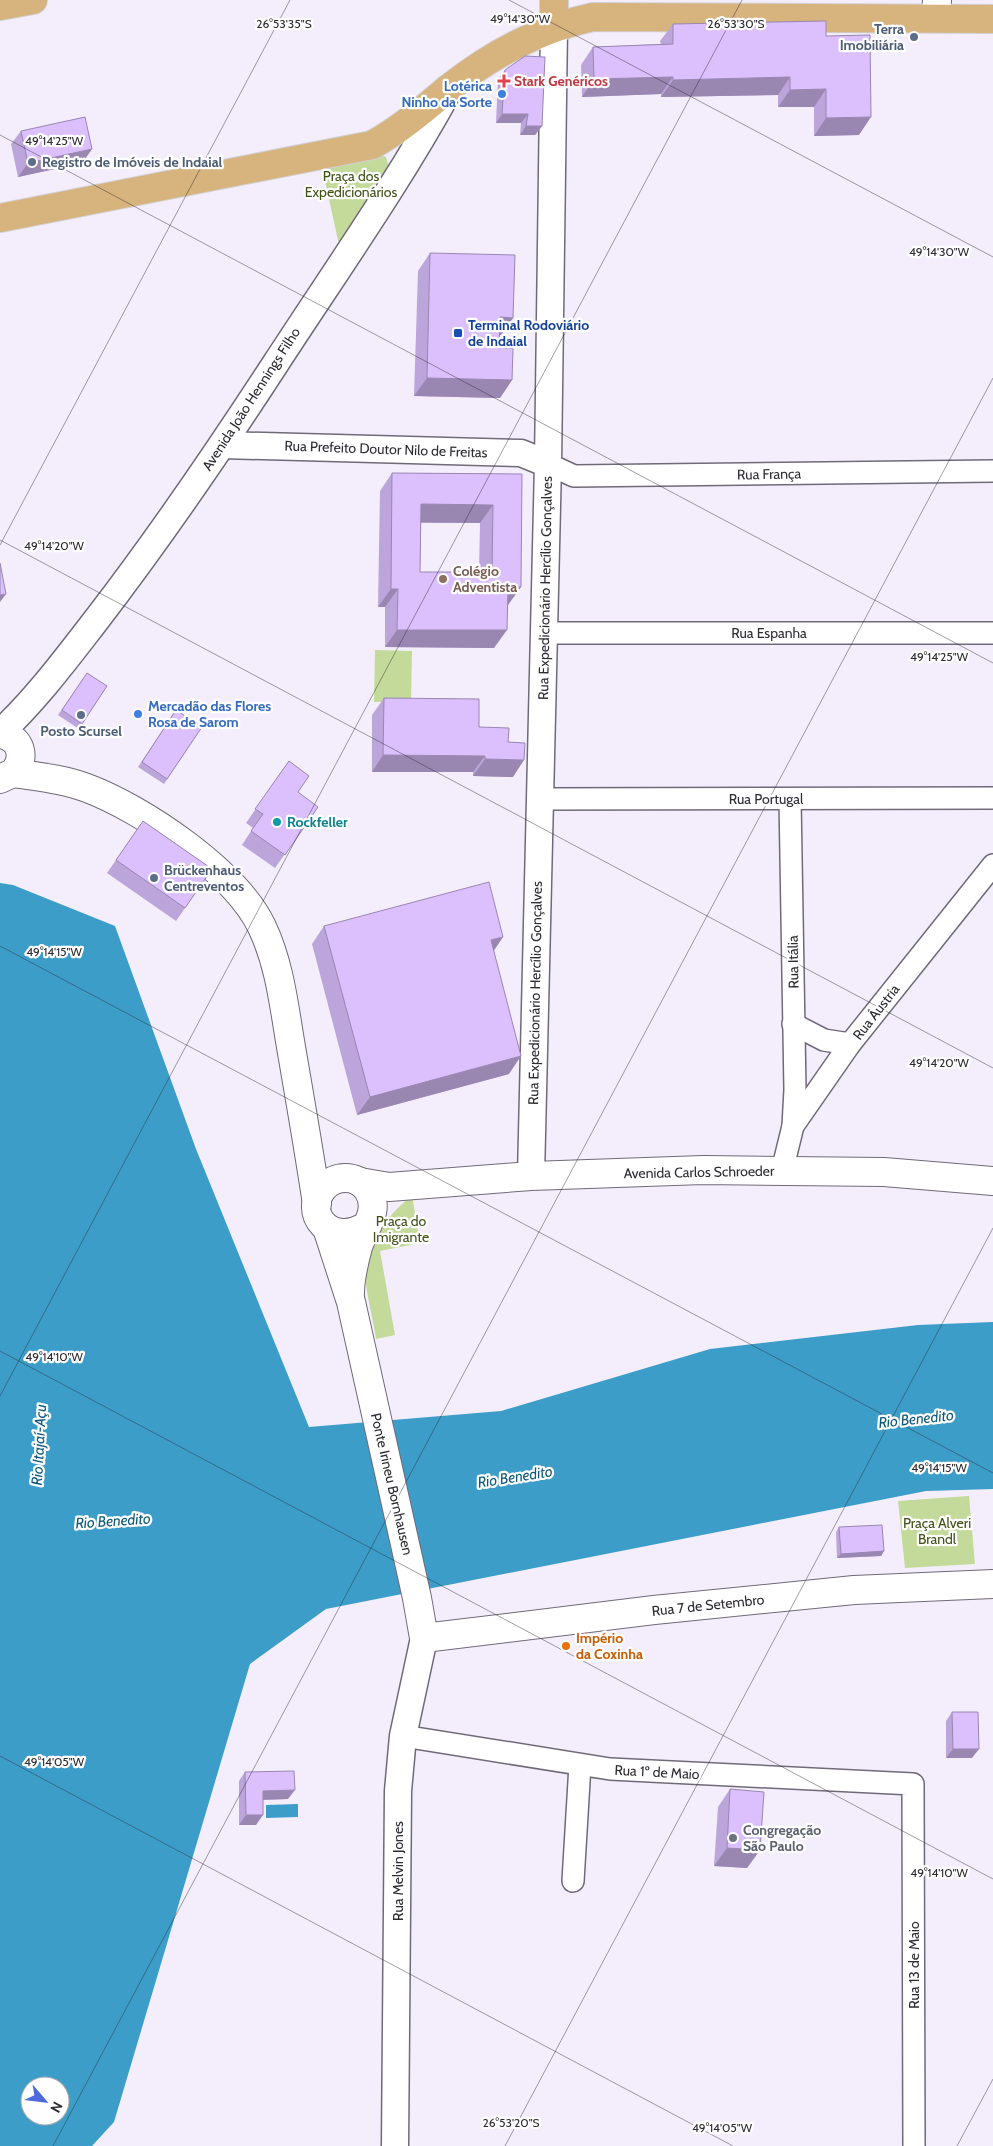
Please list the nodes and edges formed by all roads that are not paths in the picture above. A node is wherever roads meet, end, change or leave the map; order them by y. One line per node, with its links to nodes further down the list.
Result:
1 (33, 0): 2 (main road)
2 (0, 6)
3 (583, 8): 4 (main road); 5 (main road)
4 (936, 9): 6 (main road)
5 (554, 13): 7 (main road); 10 (street, Rua Expedicionário Hercílio Gonçalves)
6 (993, 18)
7 (451, 87): 8 (main road); 9 (street, Avenida João Hennings Filho)
8 (3, 214)
9 (222, 445): 10 (street, Rua Prefeito Doutor Nilo de Freitas); 14 (street, Avenida João Hennings Filho)
10 (548, 464): 11 (street, Rua França); 12 (street, Rua Expedicionário Hercílio Gonçalves)
11 (993, 471)
12 (544, 633): 13 (street, Rua Espanha); 16 (street, Rua Expedicionário Hercílio Gonçalves)
13 (993, 633)
14 (9, 753): 21 (main road, Avenida Carlos Schroeder)
15 (993, 798): 17 (street, Rua Portugal)
16 (540, 799): 17 (street, Rua Portugal); 24 (street, Rua Expedicionário Hercílio Gonçalves)
17 (790, 799): 19 (street, Rua Itália)
18 (993, 865): 20 (street, Rua Áustria)
19 (793, 1024): 20 (street); 22 (street, Rua Itália)
20 (850, 1044): 22 (street, Rua Áustria)
21 (303, 1118): 25 (main road, Avenida Carlos Schroeder); 28 (main road, Avenida Carlos Schroeder)
22 (793, 1126): 23 (street, Rua Áustria)
23 (782, 1170): 24 (main road, Avenida Carlos Schroeder); 26 (main road, Avenida Carlos Schroeder)
24 (530, 1176): 27 (main road, Avenida Carlos Schroeder)
25 (356, 1180): 27 (main road, Avenida Carlos Schroeder); 28 (main road); 29 (main road)
26 (993, 1181)
27 (405, 1186): 29 (main road)
28 (322, 1216): 29 (main road); 30 (main road, Avenida Carlos Schroeder)
29 (369, 1222): 30 (main road)
30 (350, 1302): 32 (main road, Ponte Irineu Bornhausen)
31 (993, 1584): 33 (main road, Rua 7 de Setembro)
32 (417, 1598): 33 (main road, Rua Melvin Jones)
33 (424, 1638): 34 (street, Rua Melvin Jones)
34 (403, 1736): 35 (street, Rua 1º de Maio); 38 (street, Rua Melvin Jones)
35 (580, 1765): 36 (street, Rua 1º de Maio); 37 (street)
36 (913, 1784): 39 (street, Rua 13 de Maio)
37 (573, 1881)
38 (395, 2146)
39 (914, 2146)

